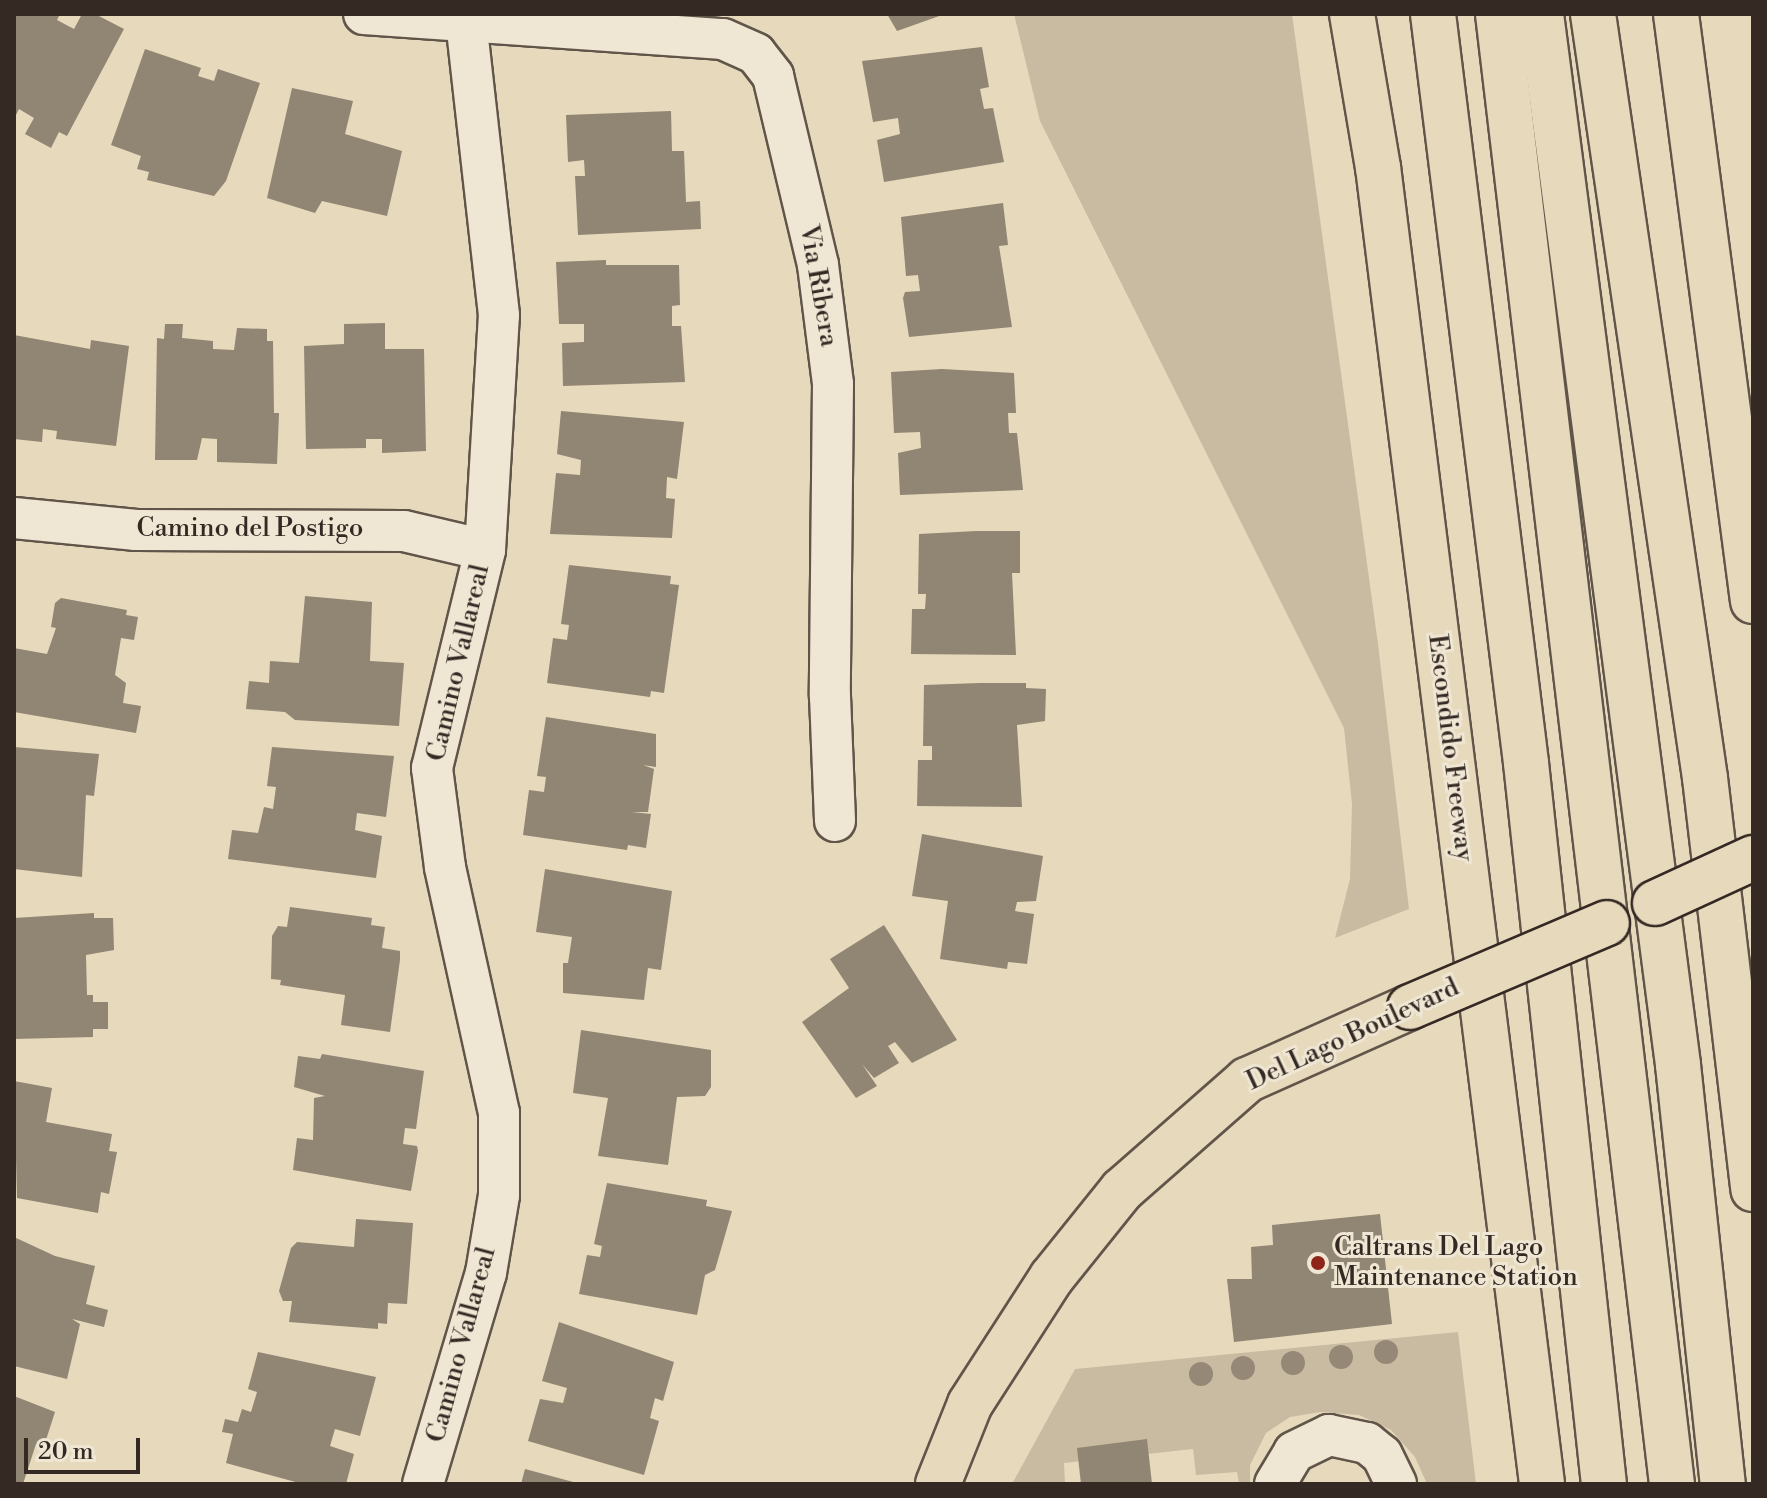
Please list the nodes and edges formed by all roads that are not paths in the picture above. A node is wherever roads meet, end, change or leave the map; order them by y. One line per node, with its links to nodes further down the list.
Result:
1 (364, 14): 8 (street, Via Ribera)
2 (1352, 14): 21 (main road, Escondido Freeway)
3 (1433, 14): 22 (main road)
4 (1498, 14): 15 (main road)
5 (1541, 14): 14 (main road)
6 (1593, 14): 16 (main road)
7 (1676, 14): 11 (main road)
8 (466, 19): 10 (street, Camino Vallareal); 12 (street, Via Ribera)
9 (14, 518): 10 (street, Camino del Postigo)
10 (485, 550): 17 (street, Camino Vallareal)
11 (1753, 601)
12 (835, 821)
13 (1753, 858): 14 (main road, Del Lago Boulevard, bridge)
14 (1655, 903): 15 (main road, Del Lago Boulevard); 24 (main road)
15 (1607, 923): 18 (main road, Del Lago Boulevard, bridge); 23 (main road)
16 (1753, 1189)
17 (423, 1484)
18 (938, 1484)
19 (1275, 1484): 20 (street)
20 (1396, 1484)
21 (1542, 1484)
22 (1604, 1484)
23 (1672, 1484)
24 (1723, 1484)

